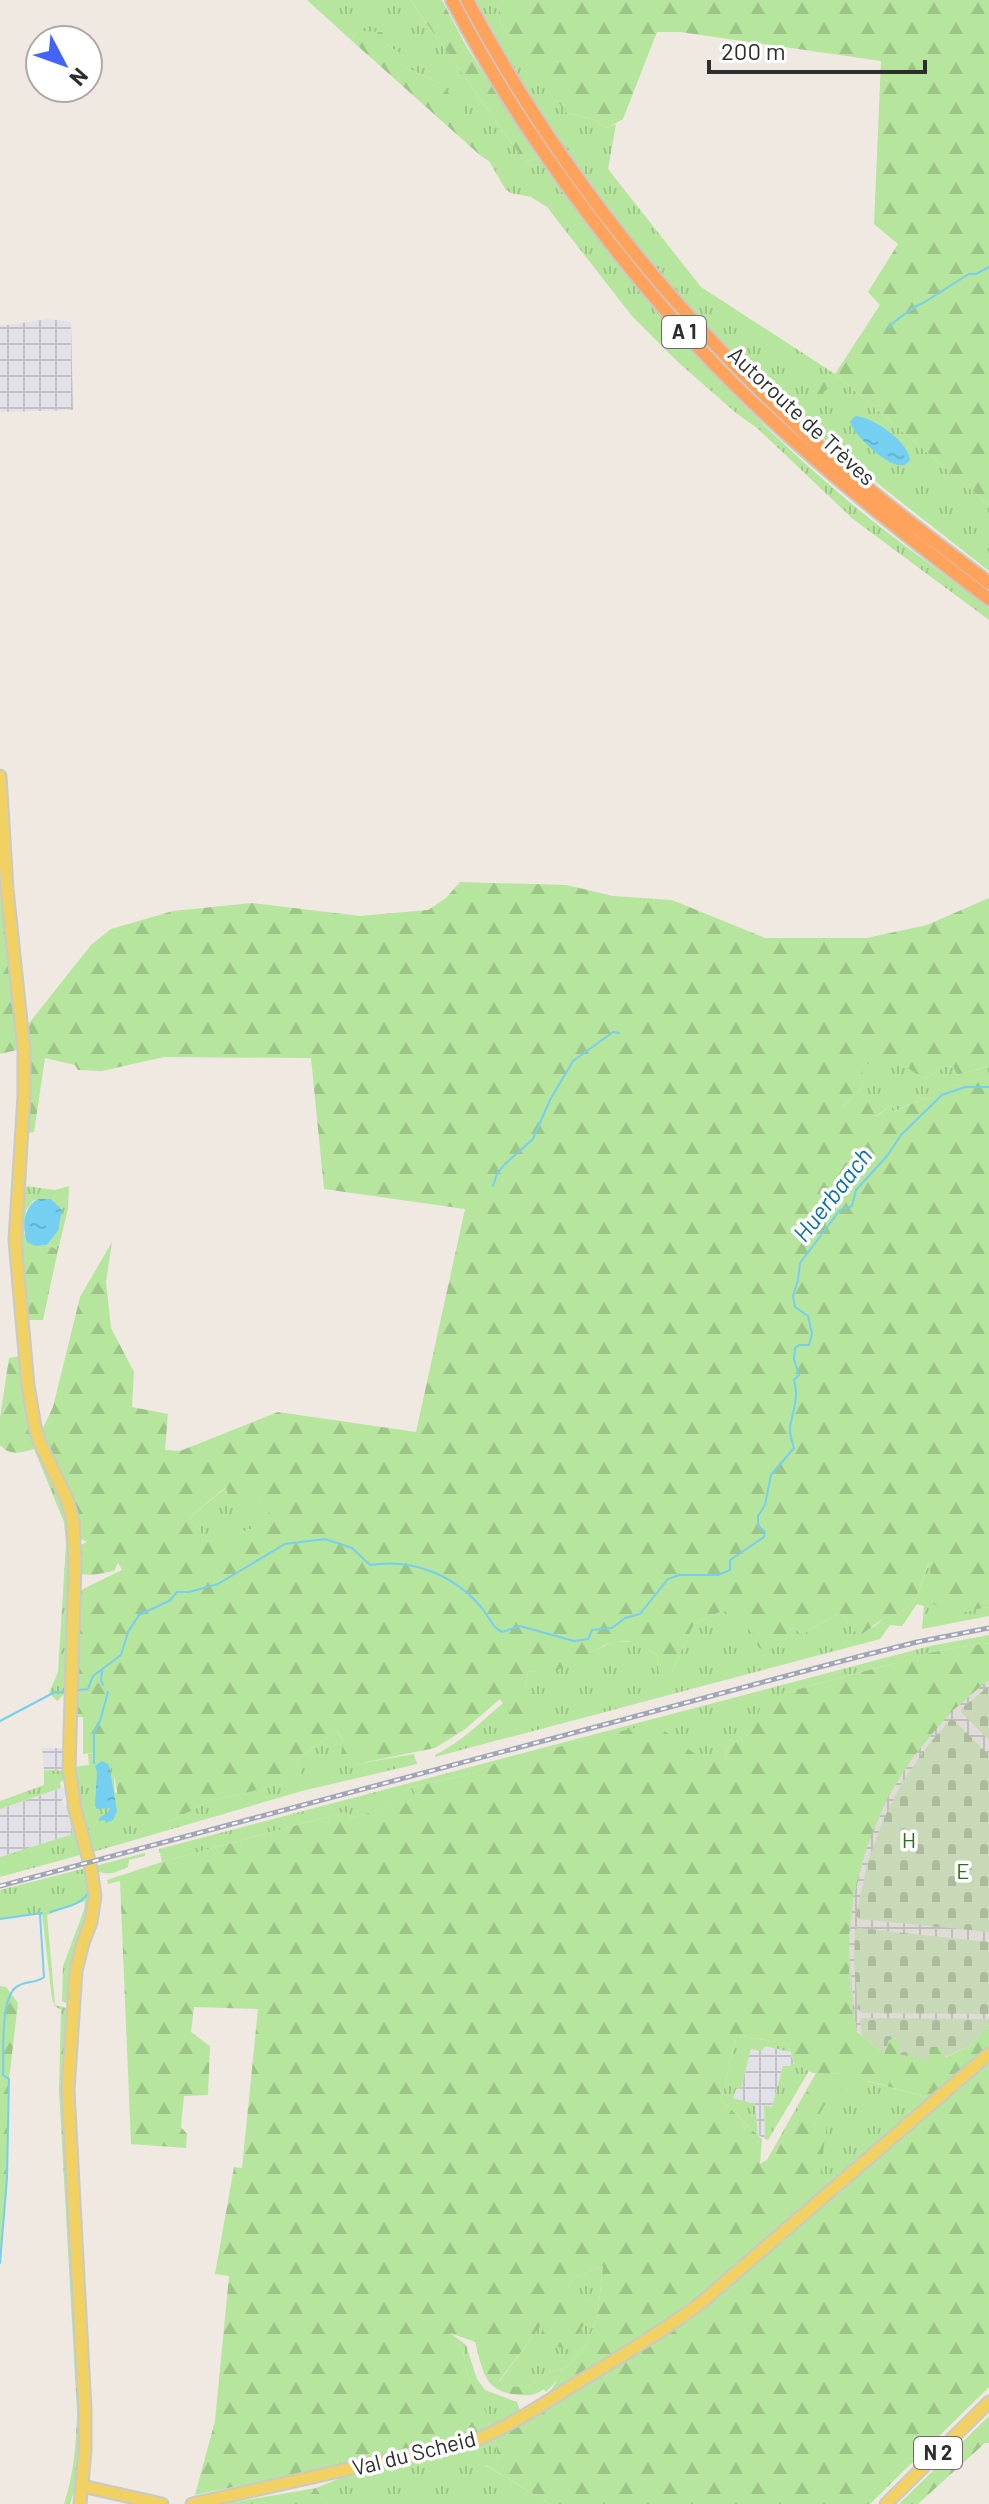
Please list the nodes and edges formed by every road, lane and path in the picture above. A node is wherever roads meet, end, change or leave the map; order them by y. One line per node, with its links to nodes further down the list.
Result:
1 (452, 0): 4 (highway, Autoroute de Trèves / A 1)
2 (467, 0): 3 (highway, Autoroute de Trèves / A 1)
3 (989, 583)
4 (989, 599)
5 (0, 776): 8 (main road)
6 (989, 2054): 11 (main road, Val du Scheid)
7 (989, 2402): 12 (main road, N 2)
8 (82, 2486): 9 (main road); 10 (main road)
9 (78, 2504)
10 (162, 2504)
11 (192, 2504)
12 (886, 2504)

